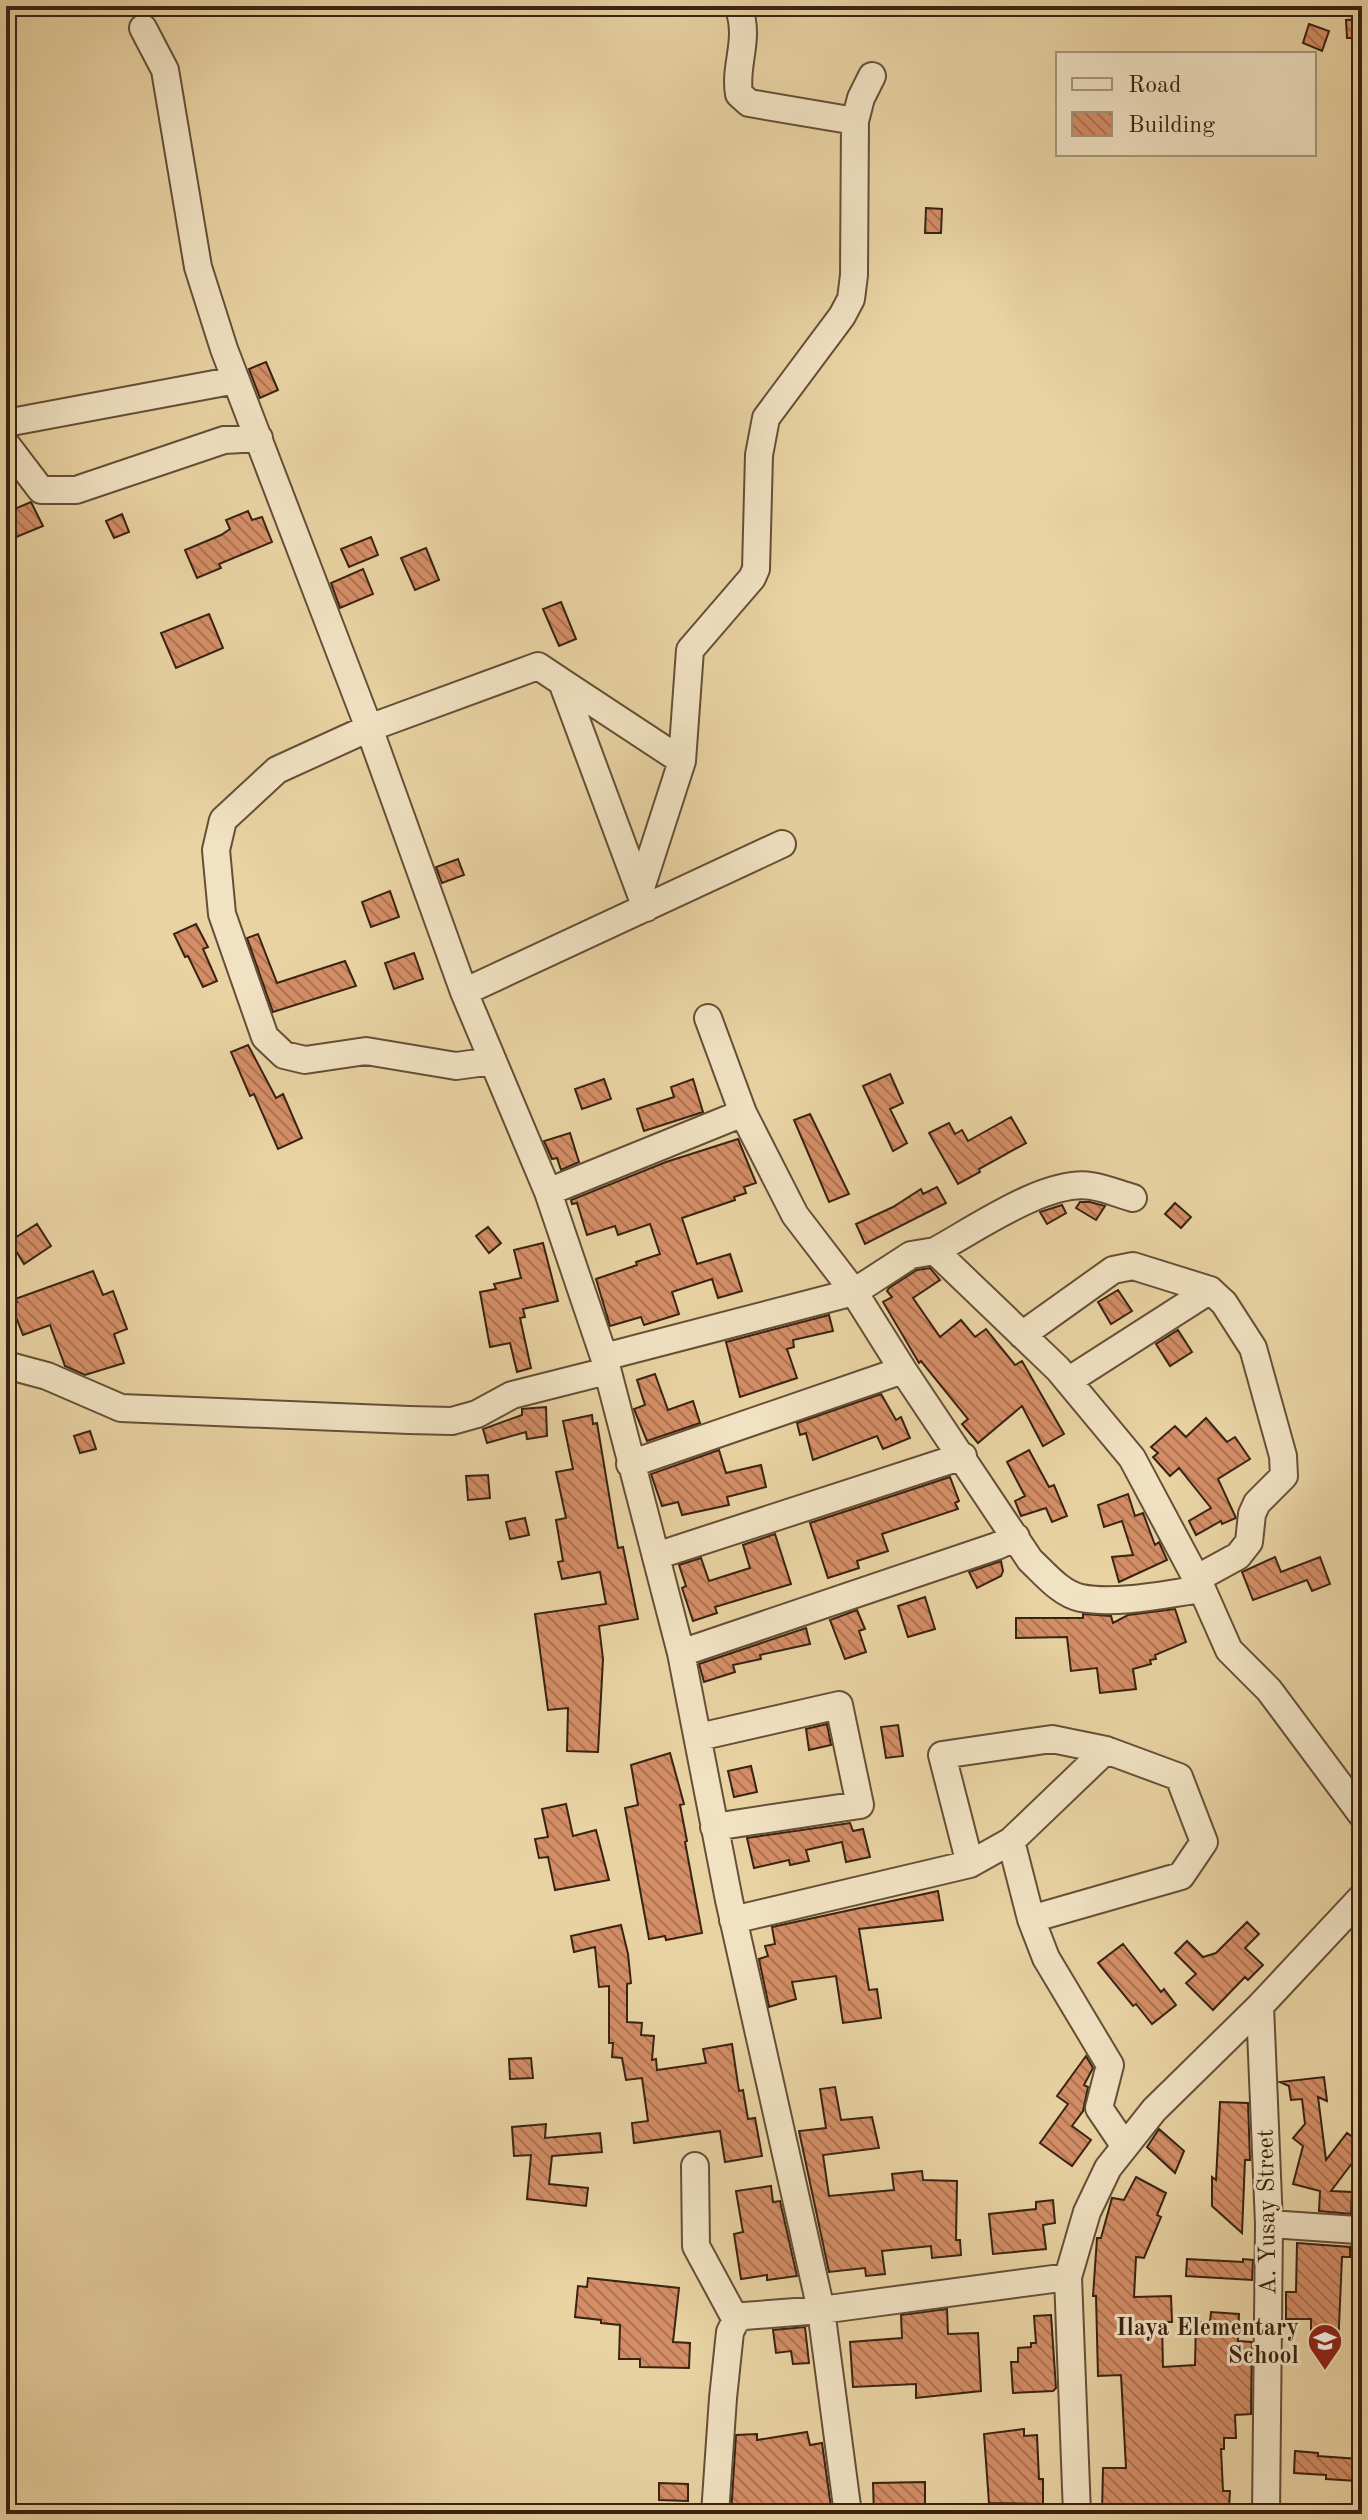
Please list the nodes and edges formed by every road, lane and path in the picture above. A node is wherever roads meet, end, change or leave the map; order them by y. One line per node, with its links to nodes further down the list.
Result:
1 (738, 6): 4 (street)
2 (143, 28): 5 (street)
3 (872, 76): 4 (street)
4 (855, 121): 11 (street)
5 (236, 380): 6 (street); 7 (street)
6 (6, 423)
7 (259, 438): 8 (street); 10 (street)
8 (6, 444)
9 (562, 682): 10 (street); 11 (street); 13 (street)
10 (369, 728): 14 (street); 16 (street)
11 (682, 761): 13 (street)
12 (782, 844): 13 (street)
13 (643, 900): 14 (street)
14 (464, 992): 16 (street)
15 (708, 1018): 17 (street)
16 (493, 1061): 18 (street)
17 (743, 1113): 18 (street); 22 (street)
18 (548, 1192): 24 (street)
19 (1133, 1198): 20 (street)
20 (935, 1251): 22 (street); 23 (street)
21 (1210, 1290): 23 (street); 27 (street); 32 (street)
22 (854, 1292): 24 (street); 26 (street)
23 (1022, 1335): 27 (street)
24 (605, 1364): 25 (street); 29 (street)
25 (6, 1365)
26 (903, 1370): 28 (street); 29 (street)
27 (1068, 1381): 32 (street)
28 (963, 1456): 30 (street); 31 (street)
29 (630, 1464): 31 (street)
30 (1016, 1537): 32 (street); 33 (street)
31 (656, 1556): 33 (street)
32 (1199, 1584): 36 (street)
33 (681, 1653): 34 (street)
34 (699, 1737): 37 (street); 37 (street)
35 (1106, 1750): 38 (street); 39 (street); 41 (street)
36 (1362, 1815)
37 (714, 1827): 42 (street)
38 (1011, 1841): 39 (street); 41 (street)
39 (970, 1864): 42 (street)
40 (1362, 1897): 43 (street)
41 (1031, 1919): 44 (street)
42 (733, 1920): 49 (street)
43 (1260, 2006): 44 (street); 46 (street, A. Yusay Street)
44 (1124, 2145): 48 (street)
45 (695, 2166): 50 (street)
46 (1269, 2224): 47 (street); 54 (street, A. Yusay Street)
47 (1362, 2236)
48 (1068, 2277): 49 (street); 53 (street)
49 (821, 2310): 50 (street); 52 (street)
50 (736, 2320): 51 (street)
51 (715, 2514)
52 (848, 2514)
53 (1077, 2514)
54 (1266, 2514)

